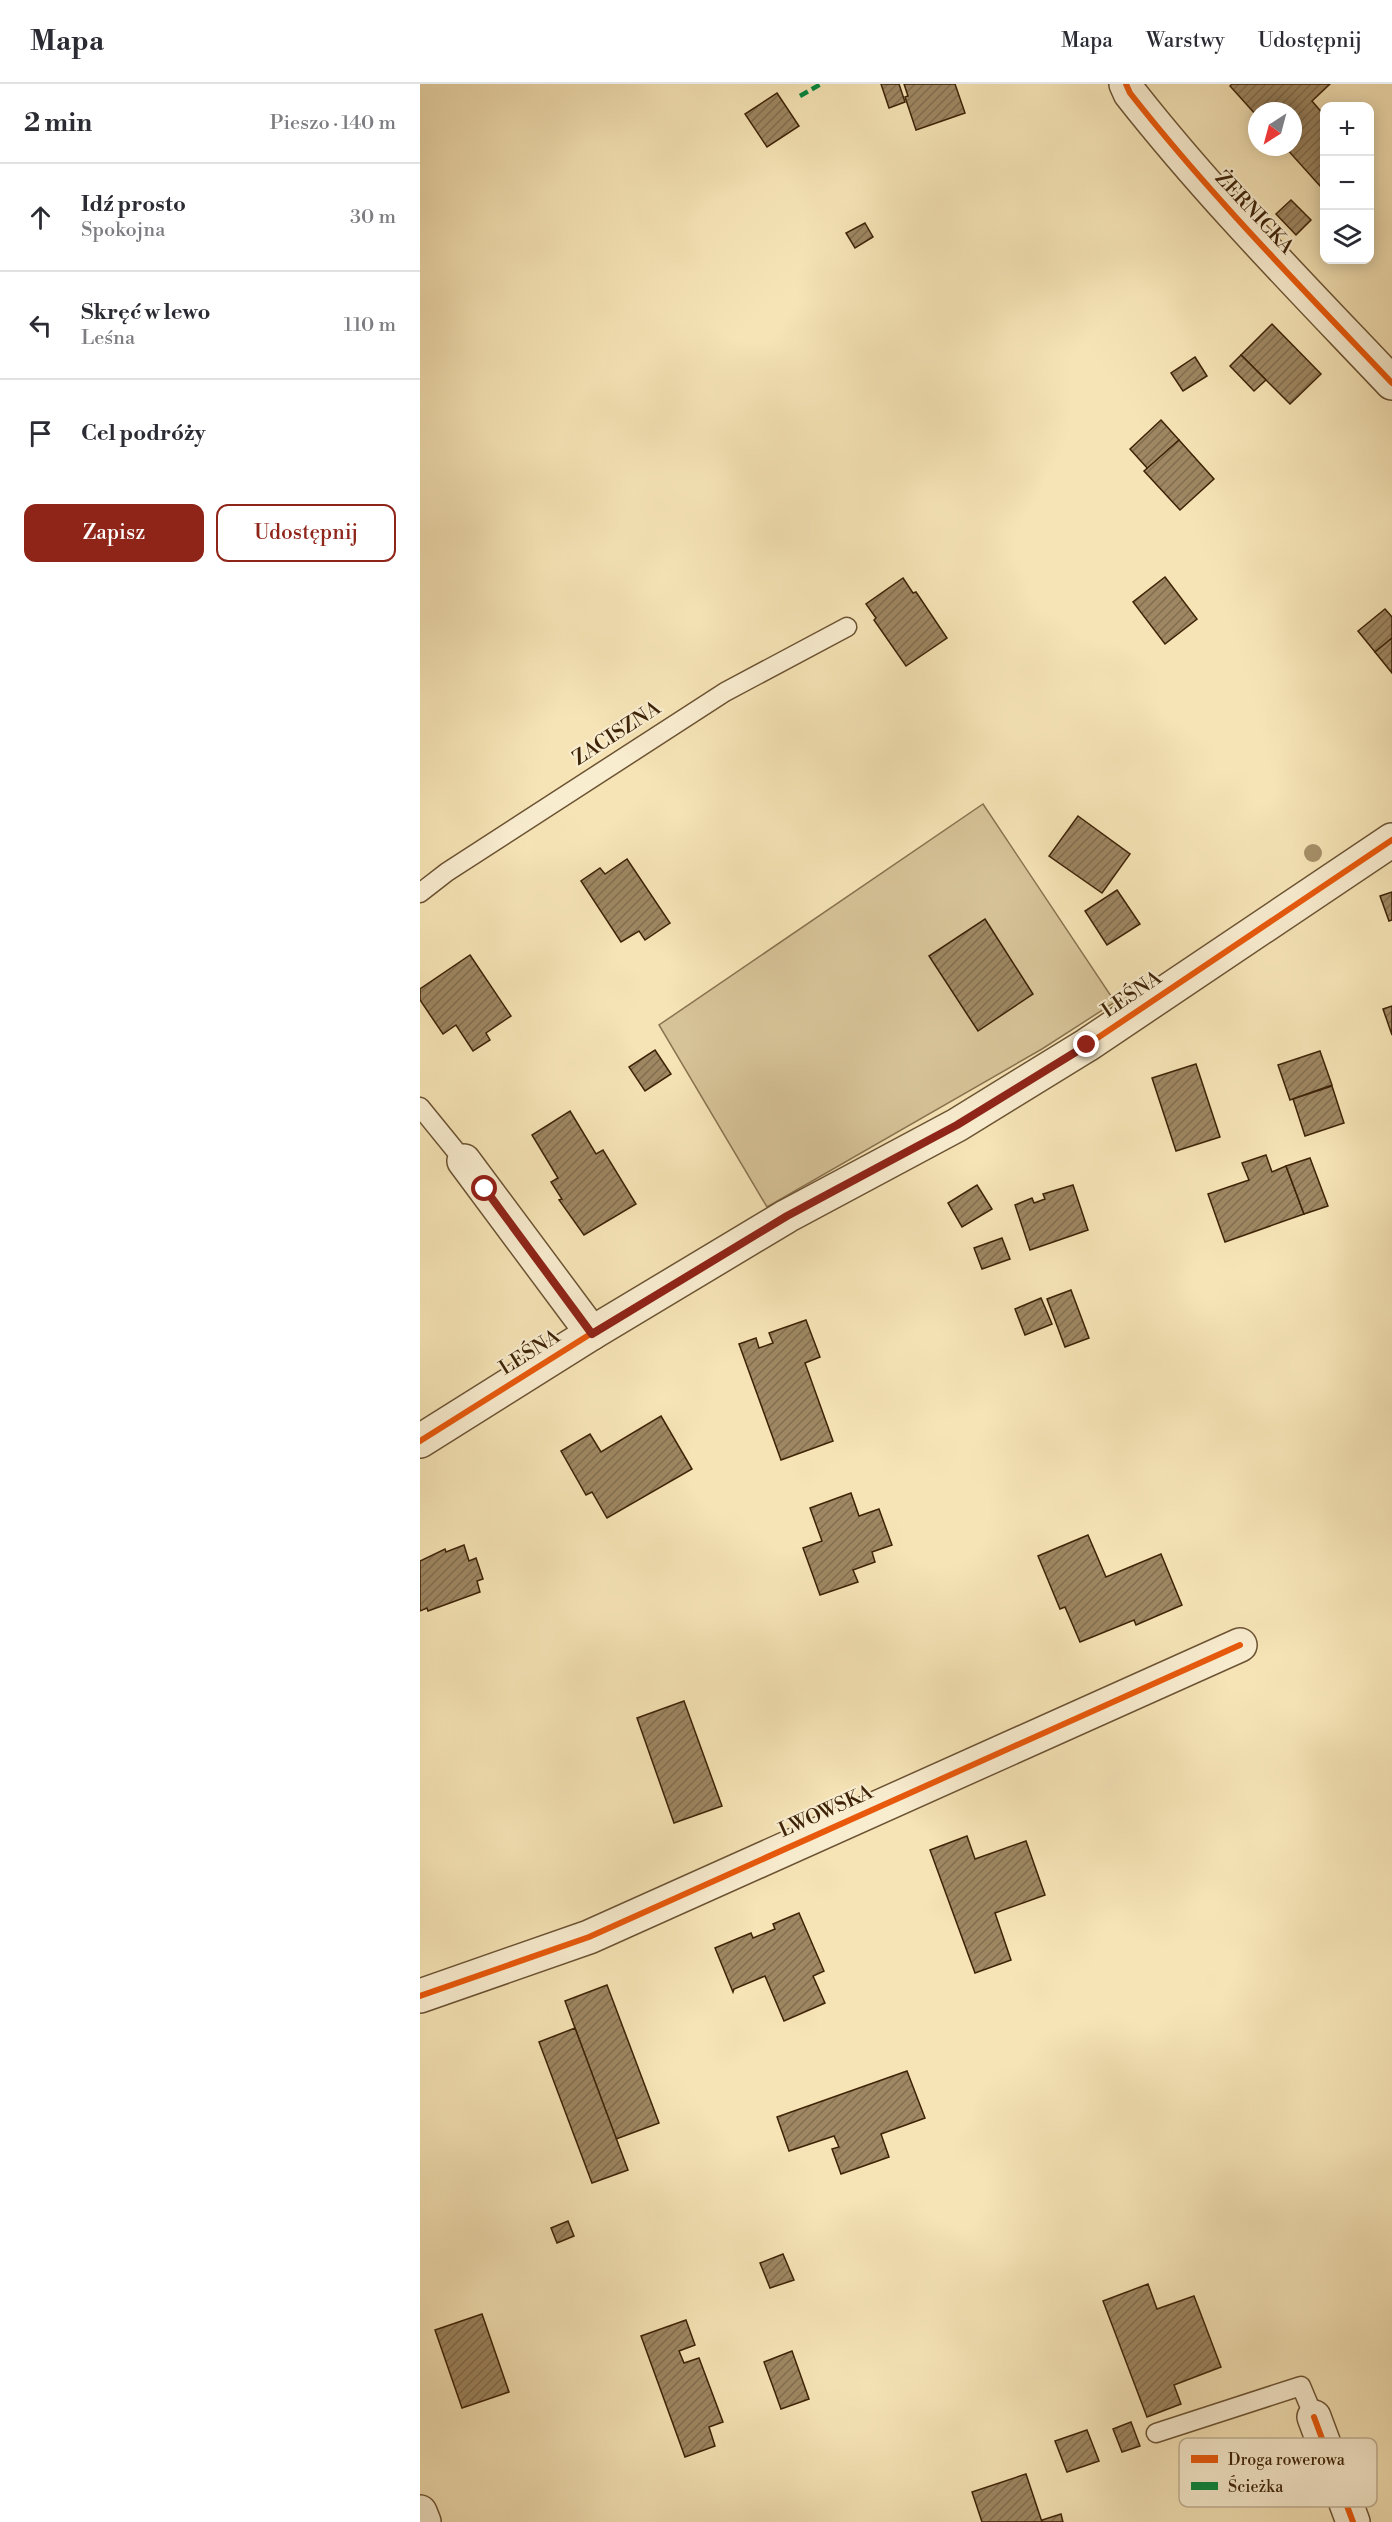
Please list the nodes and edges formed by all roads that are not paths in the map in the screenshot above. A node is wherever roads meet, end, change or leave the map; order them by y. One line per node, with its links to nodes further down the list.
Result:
1 (1126, 84): 2 (street, ŻERNICKA)
2 (1392, 383)
3 (847, 627): 5 (lane, ZACISZNA)
4 (1392, 840): 8 (street, LEŚNA)
5 (420, 894)
6 (420, 1107): 7 (lane)
7 (464, 1161): 8 (street)
8 (592, 1334): 9 (street, LEŚNA)
9 (420, 1442)
10 (1240, 1645): 11 (street, LWOWSKA)
11 (420, 1996)
12 (1314, 2417): 13 (lane); 14 (street)
13 (1156, 2433)
14 (1322, 2438)
15 (1347, 2507): 18 (street)
16 (420, 2512): 17 (street)
17 (424, 2522)
18 (1353, 2522)

